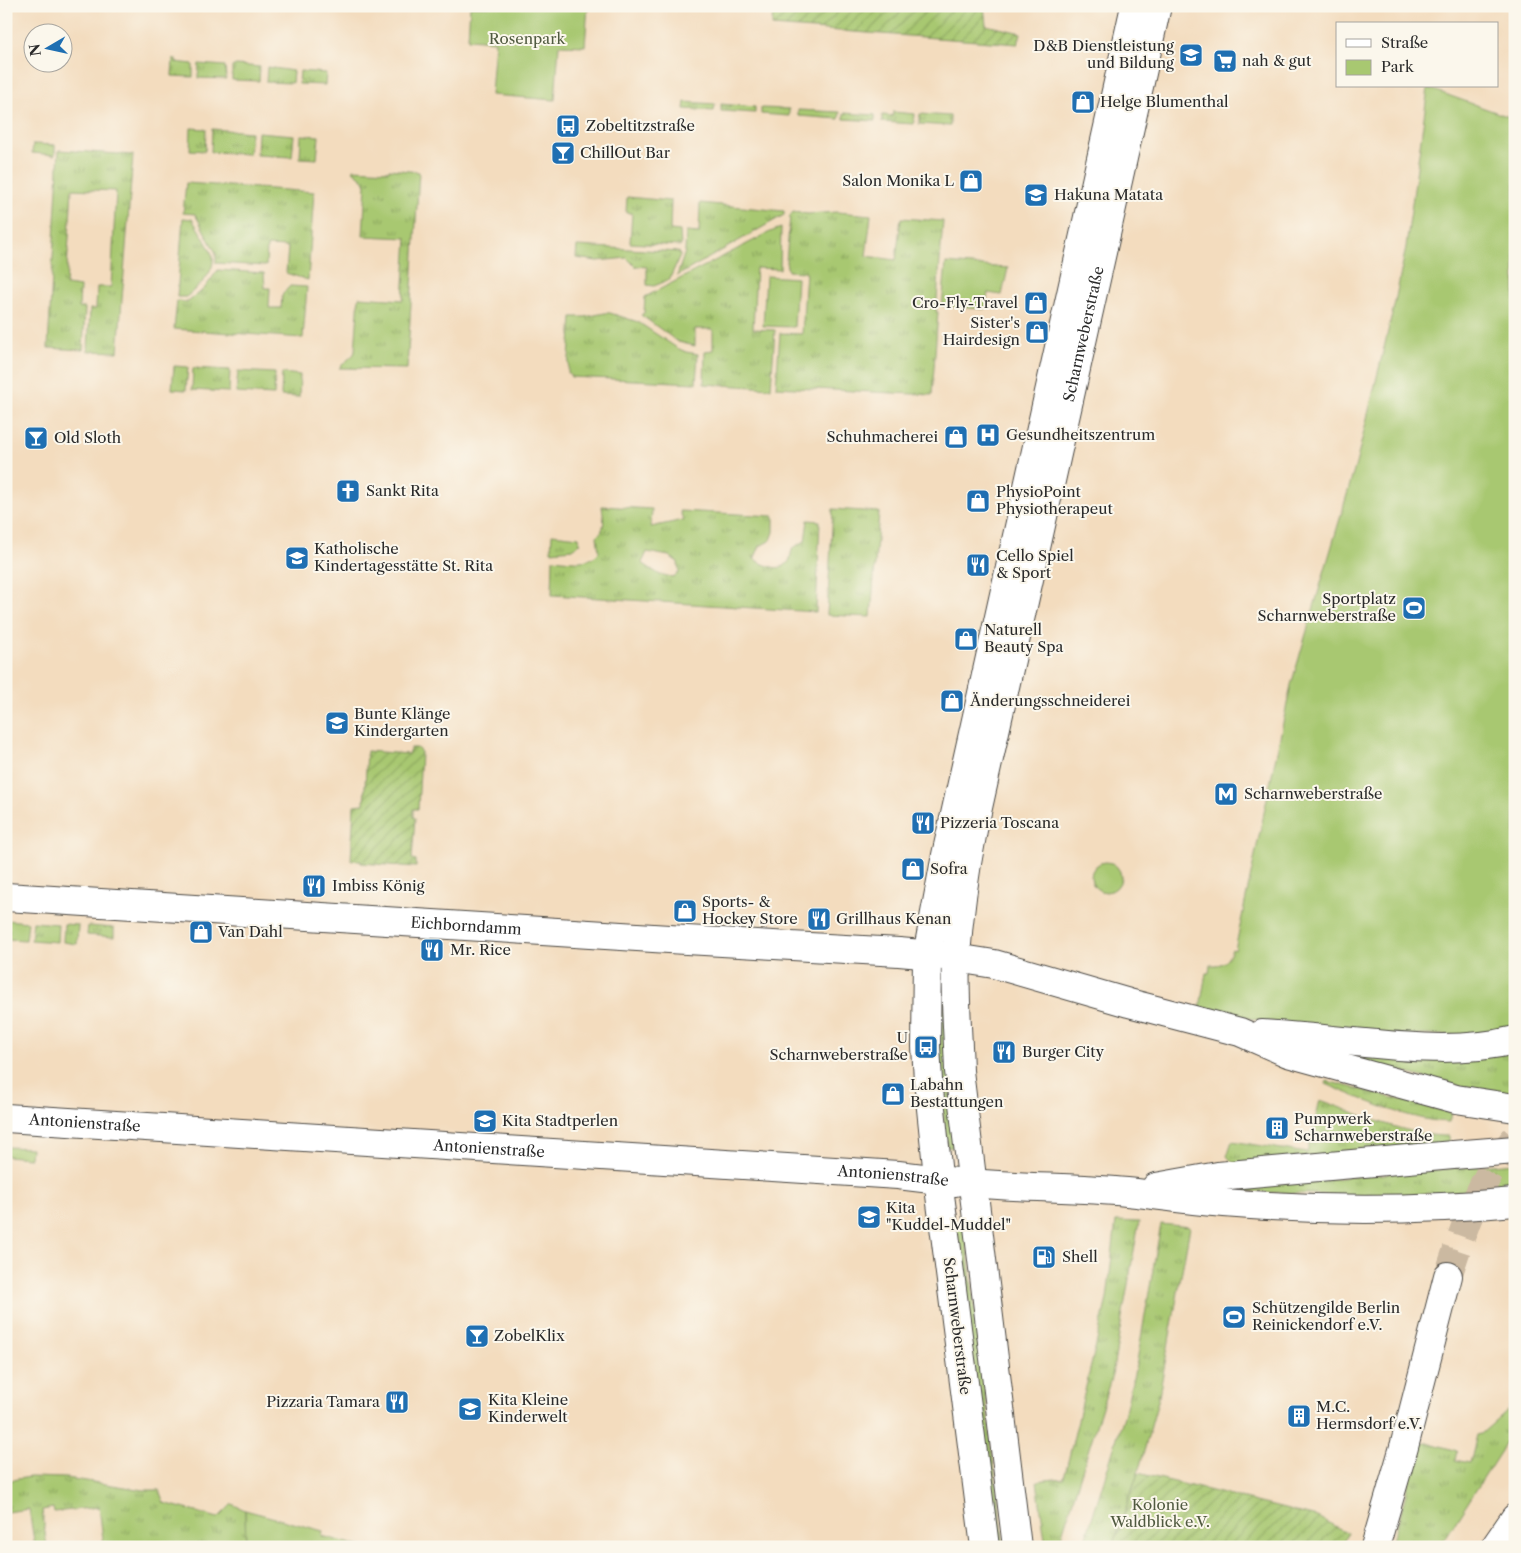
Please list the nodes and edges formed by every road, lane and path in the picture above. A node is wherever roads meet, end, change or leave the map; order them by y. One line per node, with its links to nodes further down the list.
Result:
1 (1135, 6): 3 (main road, Scharnweberstraße)
2 (1157, 6): 3 (main road, Scharnweberstraße)
3 (1111, 163): 5 (main road, Scharnweberstraße); 6 (main road, Scharnweberstraße)
4 (6, 897): 5 (main road, Eichborndamm)
5 (927, 955): 6 (main road); 12 (main road, Scharnweberstraße)
6 (956, 958): 7 (main road); 13 (main road, Scharnweberstraße)
7 (1240, 1032): 8 (main road); 9 (main road)
8 (1515, 1040)
9 (1515, 1108)
10 (6, 1118): 12 (main road, Antonienstraße)
11 (1515, 1150): 14 (main road, bridge)
12 (939, 1180): 13 (main road, Antonienstraße); 18 (main road, Scharnweberstraße)
13 (972, 1183): 14 (main road, Antonienstraße); 19 (main road, Scharnweberstraße)
14 (1125, 1192): 15 (main road)
15 (1515, 1202)
16 (1448, 1276): 20 (main road)
17 (1515, 1518): 21 (main road)
18 (985, 1547)
19 (1017, 1547)
20 (1375, 1547)
21 (1495, 1547)

